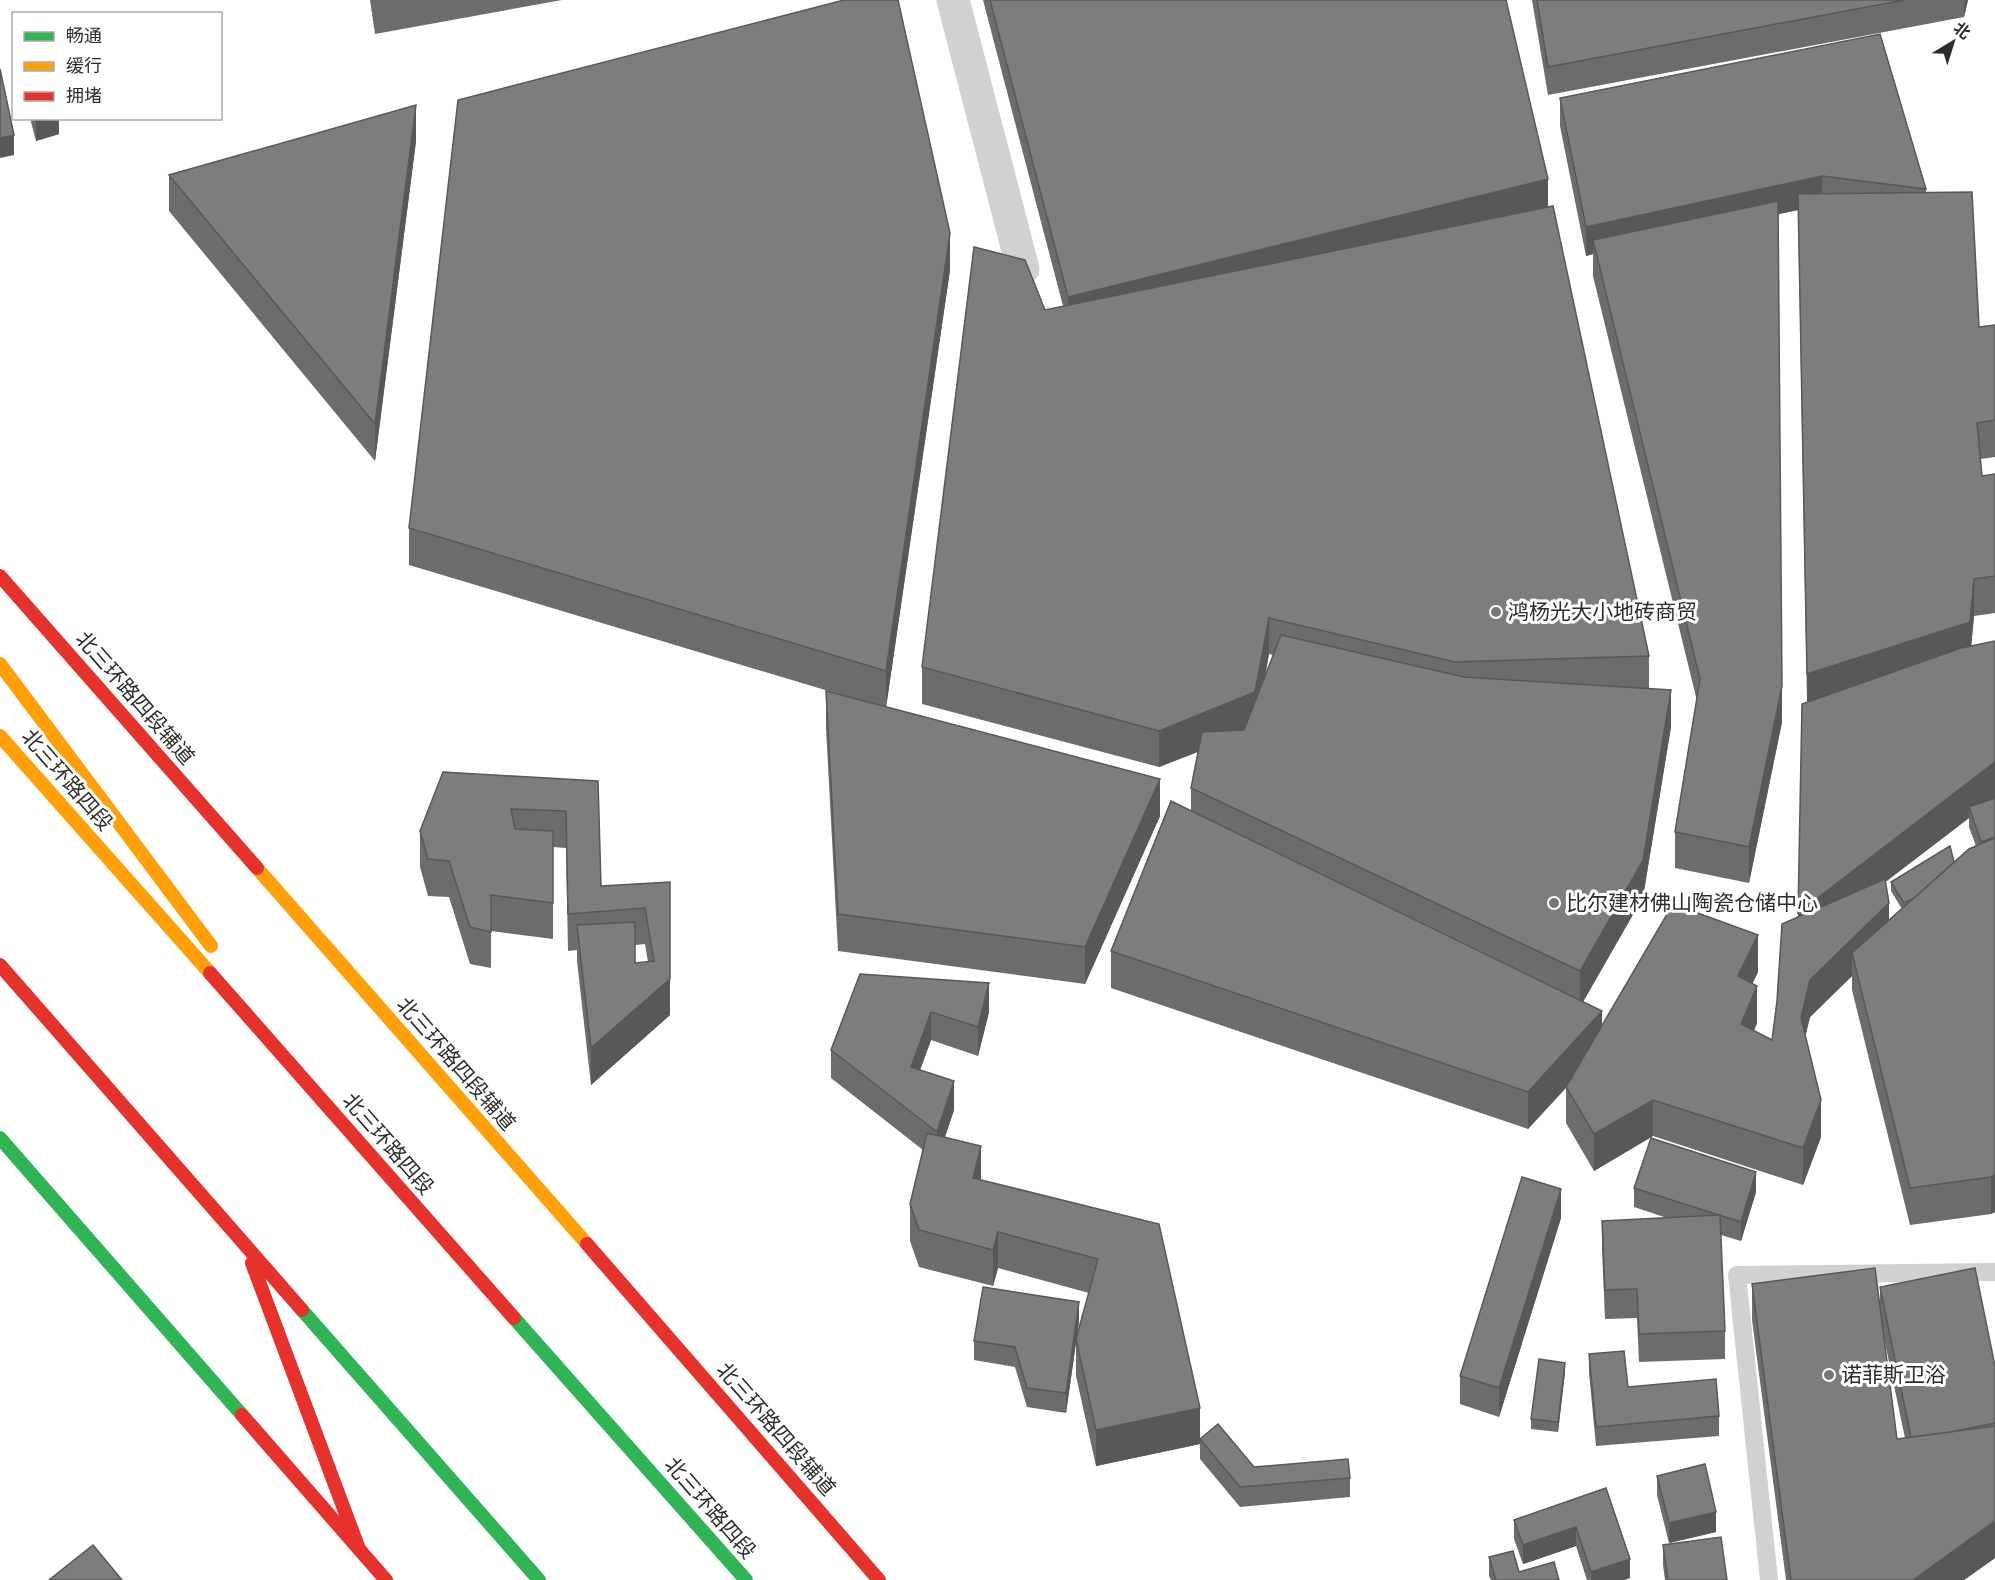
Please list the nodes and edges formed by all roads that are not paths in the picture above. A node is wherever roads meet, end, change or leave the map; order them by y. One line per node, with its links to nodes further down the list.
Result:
1 (953, 0): 2 (street)
2 (1023, 269)
3 (0, 576): 17 (main road, 北三环路四段辅道)
4 (0, 664): 6 (main road)
5 (0, 736): 10 (main road, 北三环路四段)
6 (221, 959)
7 (0, 965): 11 (main road)
8 (249, 997): 10 (main road)
9 (0, 1138): 13 (main road)
10 (356, 1139): 16 (main road, 北三环路四段)
11 (245, 1244): 13 (main road); 15 (main road)
12 (1995, 1272): 18 (lane)
13 (359, 1549): 14 (main road)
14 (386, 1580)
15 (539, 1580)
16 (746, 1580)
17 (879, 1580)
18 (1769, 1580)

